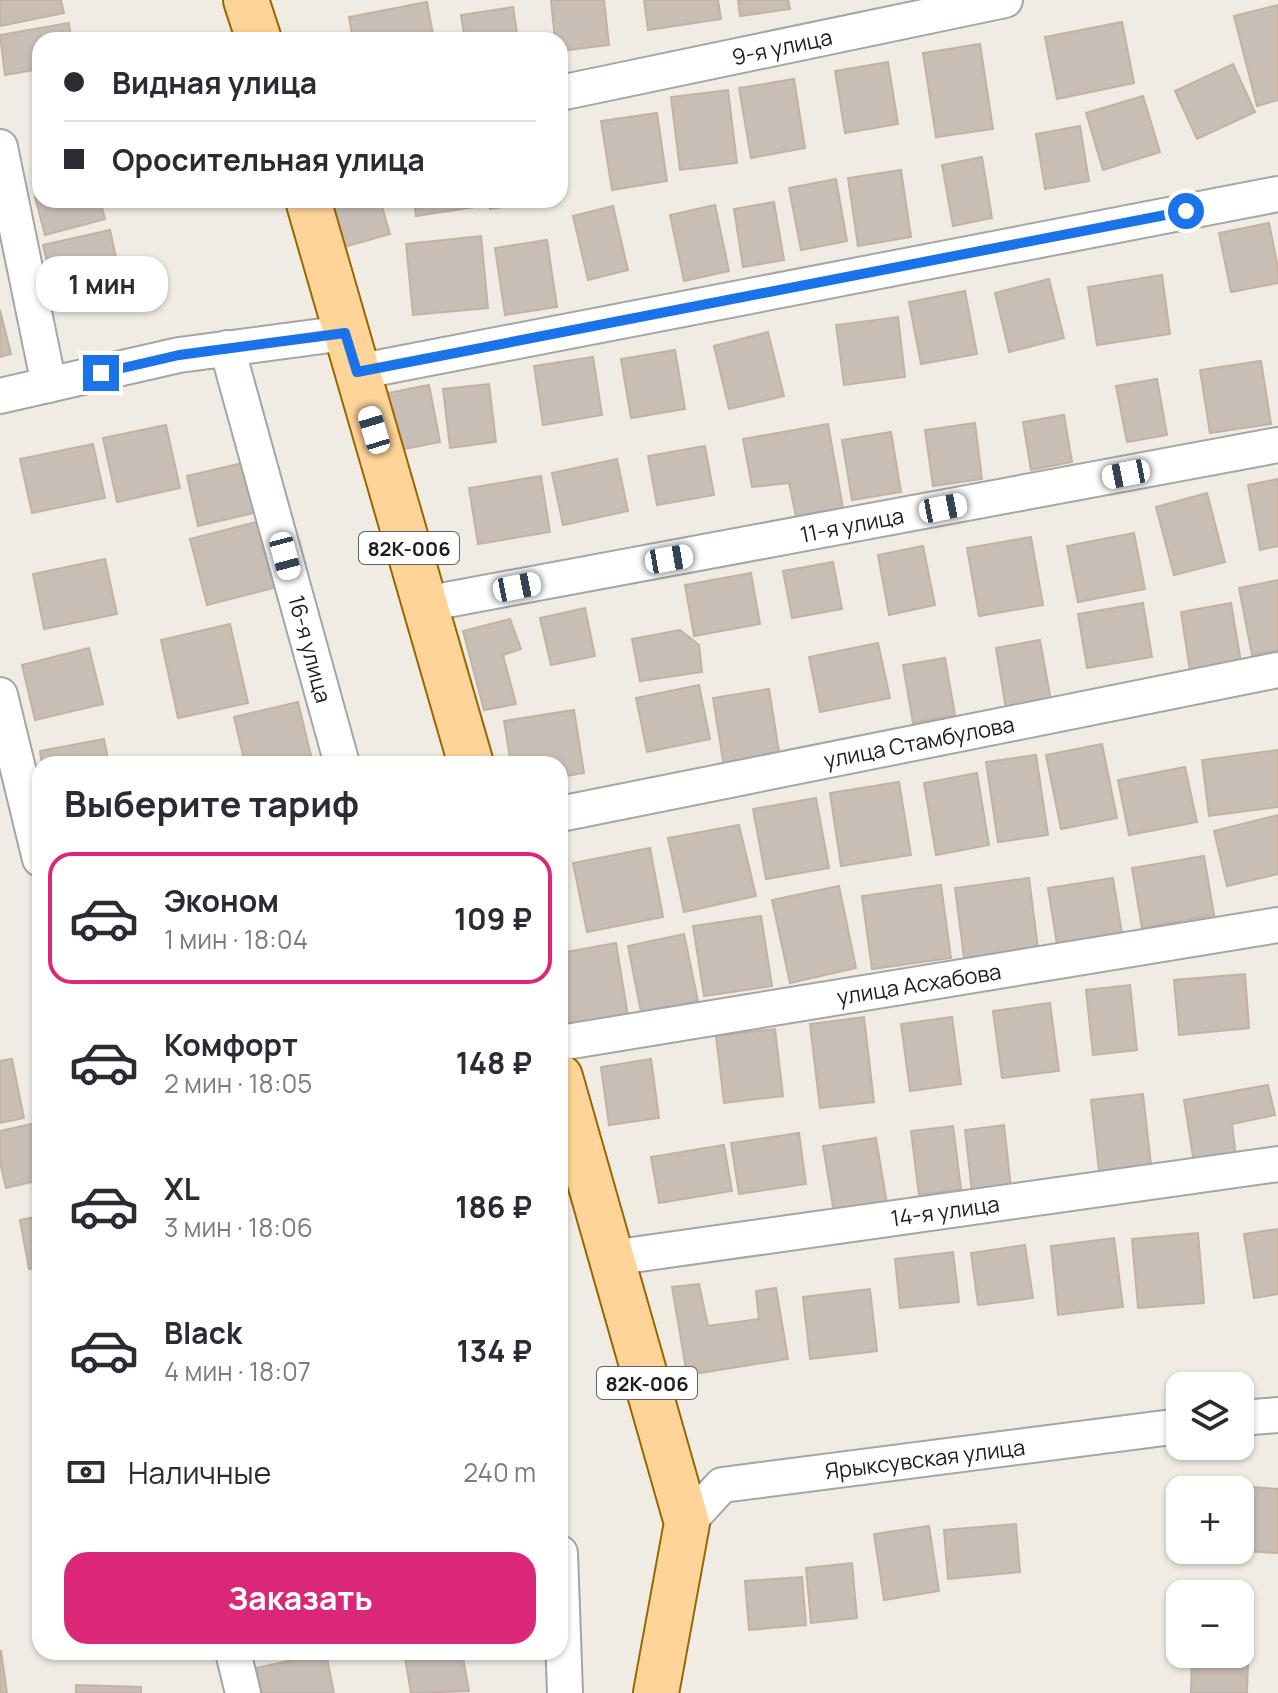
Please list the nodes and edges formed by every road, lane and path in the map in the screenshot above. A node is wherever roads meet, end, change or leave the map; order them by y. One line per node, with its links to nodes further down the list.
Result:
1 (246, 0): 3 (main road)
2 (1005, 0): 4 (street, 9-я улица)
3 (256, 32)
4 (568, 91)
5 (0, 147): 10 (street)
6 (1278, 194): 9 (street)
7 (310, 208): 9 (main road, 82К-006)
8 (227, 348): 9 (street); 10 (street); 16 (street, 16-я улица)
9 (351, 352): 13 (main road, 82К-006)
10 (49, 385): 11 (street)
11 (0, 396)
12 (1278, 445): 13 (street, 11-я улица)
13 (425, 604): 17 (main road, 82К-006)
14 (1278, 670): 18 (street, улица Стамбулова)
15 (0, 695): 19 (street)
16 (340, 756)
17 (469, 756)
18 (568, 812)
19 (32, 826)
20 (1278, 925): 21 (street, улица Асхабова)
21 (568, 1042)
22 (568, 1105): 24 (main road, 82К-006)
23 (1278, 1164): 24 (street, 14-я улица)
24 (611, 1258): 28 (main road, 82К-006)
25 (1278, 1415): 26 (street)
26 (1254, 1417)
27 (1166, 1428): 28 (street, Ярыксувская улица)
28 (687, 1523): 33 (main road, 82К-006)
29 (235, 1660): 31 (street)
30 (564, 1660): 32 (street)
31 (243, 1693)
32 (565, 1693)
33 (656, 1693)

